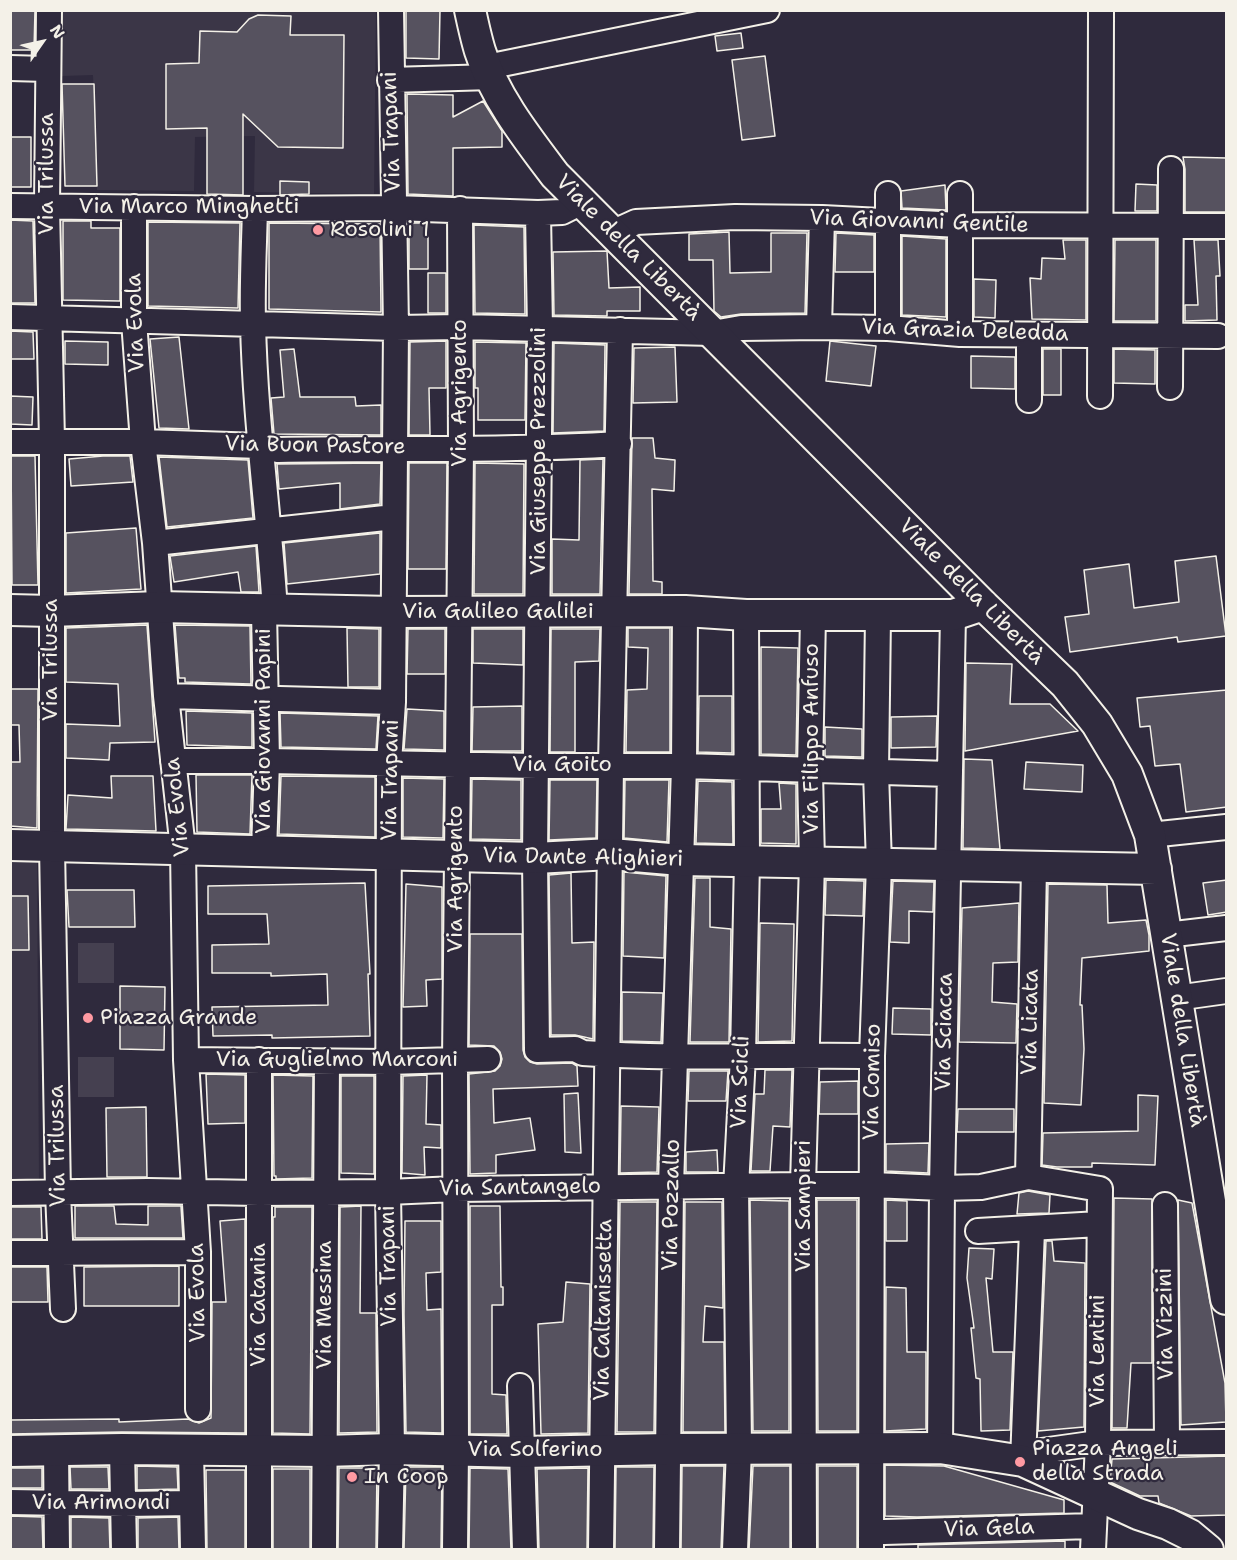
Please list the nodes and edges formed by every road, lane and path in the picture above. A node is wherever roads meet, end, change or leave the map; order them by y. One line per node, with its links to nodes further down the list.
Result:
1 (49, 10): 7 (street, Via Trilussa)
2 (391, 10): 9 (street, Via Trapani)
3 (470, 10): 8 (street, Viale della Libertà)
4 (1101, 10): 24 (street)
5 (762, 11): 8 (street)
6 (10, 68): 7 (street)
7 (47, 69): 15 (street, Via Trilussa)
8 (489, 72): 9 (street); 13 (street, Viale della Libertà)
9 (390, 80): 17 (street, Via Trapani)
10 (1170, 169): 25 (street)
11 (888, 194): 22 (street)
12 (960, 194): 23 (street)
13 (582, 202): 20 (street, Via Marco Minghetti); 27 (street, Viale della Libertà)
14 (10, 206): 15 (street, Via Marco Minghetti)
15 (47, 206): 16 (street, Via Marco Minghetti); 29 (street, Via Trilussa)
16 (134, 207): 18 (street, Via Marco Minghetti); 30 (street, Via Evola)
17 (394, 208): 18 (street, Via Marco Minghetti); 19 (street, Via Marco Minghetti); 34 (street, Via Trapani)
18 (255, 209): 31 (street, Via Giovanni Papini)
19 (460, 209): 20 (street, Via Marco Minghetti); 32 (street, Via Agrigento)
20 (538, 213): 36 (street, Via Giuseppe Prezzolini)
21 (822, 218): 22 (street, Via Giovanni Gentile); 27 (street, Via Giovanni Gentile); 33 (street)
22 (888, 220): 23 (street, Via Giovanni Gentile); 35 (street)
23 (960, 225): 24 (street, Via Giovanni Gentile); 39 (street)
24 (1100, 226): 25 (street, Via Giovanni Gentile); 41 (street)
25 (1170, 226): 26 (street, Via Giovanni Gentile); 42 (street)
26 (1227, 226)
27 (614, 232): 38 (street, Viale della Libertà)
28 (10, 317): 29 (street, Via Grazia Deledda)
29 (48, 318): 30 (street, Via Grazia Deledda); 48 (street, Via Trilussa)
30 (134, 321): 31 (street, Via Grazia Deledda); 49 (street, Via Evola)
31 (253, 323): 34 (street, Via Grazia Deledda); 51 (street, Via Giovanni Papini)
32 (460, 327): 34 (street, Via Grazia Deledda); 36 (street, Via Grazia Deledda); 53 (street, Via Agrigento)
33 (819, 327): 35 (street, Via Grazia Deledda); 38 (street, Via Grazia Deledda)
34 (396, 328): 52 (street, Via Trapani)
35 (888, 328): 39 (street, Via Grazia Deledda)
36 (540, 329): 37 (street, Via Grazia Deledda); 54 (street, Via Giuseppe Prezzolini)
37 (621, 330): 38 (street, Via Grazia Deledda); 50 (street, Via Caltanissetta)
38 (713, 333): 58 (street, Viale della Libertà)
39 (960, 334): 40 (street, Via Grazia Deledda)
40 (1029, 335): 41 (street, Via Grazia Deledda); 46 (street)
41 (1100, 335): 42 (street, Via Grazia Deledda); 45 (street)
42 (1170, 336): 43 (street, Via Grazia Deledda); 44 (street)
43 (1218, 336)
44 (1170, 387)
45 (1100, 396)
46 (1029, 400)
47 (10, 442): 48 (street, Via Buon Pastore)
48 (52, 442): 49 (street, Via Buon Pastore); 61 (street, Via Trilussa)
49 (143, 442): 51 (street, Via Buon Pastore); 57 (street, Via Evola)
50 (619, 444): 54 (street, Via Buon Pastore); 63 (street, Via Caltanissetta)
51 (260, 446): 52 (street, Via Buon Pastore); 56 (street, Via Giovanni Papini)
52 (395, 448): 53 (street, Via Buon Pastore); 55 (street, Via Trapani)
53 (461, 449): 54 (street, Via Buon Pastore); 66 (street, Via Agrigento)
54 (537, 449): 67 (street, Via Giuseppe Prezzolini)
55 (394, 517): 56 (street); 65 (street, Via Trapani)
56 (270, 530): 57 (street); 62 (street, Via Giovanni Papini)
57 (154, 543): 59 (street, Via Evola)
58 (983, 605): 71 (street, Via Galileo Galilei); 87 (street, Viale della Libertà)
59 (159, 607): 61 (street, Via Galileo Galilei); 62 (street, Via Galileo Galilei); 72 (street, Via Evola)
60 (10, 610): 61 (street, Via Galileo Galilei)
61 (51, 611): 89 (street, Via Trilussa)
62 (270, 611): 65 (street, Via Galileo Galilei); 73 (street, Via Giovanni Papini)
63 (615, 611): 64 (street, Via Galileo Galilei); 67 (street, Via Galileo Galilei); 79 (street, Via Caltanissetta)
64 (685, 611): 68 (street, Via Galileo Galilei); 81 (street, Via Pozzallo)
65 (393, 612): 66 (street, Via Galileo Galilei); 74 (street, Via Trapani)
66 (460, 612): 67 (street, Via Galileo Galilei); 78 (street, Via Agrigento)
67 (538, 612): 80 (street, Via Giuseppe Prezzolini)
68 (746, 615): 69 (street, Via Galileo Galilei); 82 (street, Via Scicli)
69 (813, 615): 70 (street, Via Galileo Galilei); 83 (street, Via Filippo Anfuso)
70 (878, 615): 71 (street, Via Galileo Galilei); 84 (street, Via Comiso)
71 (953, 615): 85 (street, Via Sciacca)
72 (166, 696): 73 (street); 75 (street, Via Evola)
73 (265, 699): 74 (street); 76 (street, Via Giovanni Papini)
74 (393, 702): 77 (street, Via Trapani)
75 (173, 761): 76 (street, Via Goito); 90 (street, Via Evola)
76 (267, 761): 77 (street, Via Goito); 91 (street, Via Giovanni Papini)
77 (389, 763): 78 (street, Via Goito); 93 (street, Via Trapani)
78 (457, 764): 80 (street, Via Goito); 94 (street, Via Agrigento)
79 (611, 765): 80 (street, Via Goito); 81 (street, Via Goito); 92 (street, Via Caltanissetta)
80 (537, 766): 95 (street, Via Giuseppe Prezzolini)
81 (684, 766): 82 (street, Via Goito); 96 (street, Via Pozzallo)
82 (747, 767): 83 (street, Via Goito); 97 (street, Via Scicli)
83 (810, 771): 84 (street, Via Goito); 98 (street, Via Filippo Anfuso)
84 (876, 772): 85 (street, Via Goito); 99 (street, Via Comiso)
85 (950, 774): 100 (street, Via Sciacca)
86 (1227, 827): 87 (street)
87 (1150, 835): 102 (street, Viale della Libertà)
88 (10, 845): 89 (street, Via Dante Alighieri)
89 (52, 846): 90 (street, Via Dante Alighieri); 130 (street, Via Trilussa)
90 (183, 849): 91 (street, Via Dante Alighieri); 113 (street, Via Evola)
91 (264, 852): 93 (street, Via Dante Alighieri)
92 (611, 854): 95 (street, Via Dante Alighieri); 96 (street, Via Dante Alighieri); 107 (street, Via Caltanissetta)
93 (389, 855): 94 (street, Via Dante Alighieri); 117 (street, Via Trapani)
94 (456, 856): 95 (street, Via Dante Alighieri); 116 (street, Via Agrigento)
95 (535, 858): 107 (street, Via Giuseppe Prezzolini)
96 (681, 860): 97 (street, Via Dante Alighieri); 111 (street, Via Pozzallo)
97 (747, 861): 98 (street, Via Dante Alighieri); 109 (street, Via Scicli)
98 (812, 862): 99 (street, Via Dante Alighieri); 108 (street, Via Sampieri)
99 (879, 865): 100 (street, Via Dante Alighieri); 110 (street, Via Comiso)
100 (949, 866): 101 (street, Via Dante Alighieri); 124 (street, Via Sciacca)
101 (1034, 867): 102 (street, Via Dante Alighieri); 118 (street, Via Licata)
102 (1156, 869): 104 (street, Viale della Libertà)
103 (1227, 928): 104 (street)
104 (1166, 935): 106 (street, Viale della Libertà)
105 (1227, 991): 106 (street)
106 (1176, 998): 132 (street, Viale della Libertà)
107 (606, 1055): 111 (street); 121 (street, Via Caltanissetta)
108 (806, 1055): 109 (street); 110 (street); 119 (street, Via Sampieri)
109 (743, 1056): 111 (street); 122 (street, Via Scicli)
110 (872, 1056): 120 (street, Via Comiso)
111 (677, 1058): 123 (street, Via Pozzallo)
112 (488, 1059): 116 (street, Via Guglielmo Marconi)
113 (186, 1060): 114 (street, Via Guglielmo Marconi); 126 (street, Via Evola)
114 (259, 1060): 115 (street, Via Guglielmo Marconi); 131 (street, Via Catania)
115 (327, 1061): 117 (street, Via Guglielmo Marconi); 127 (street, Via Messina)
116 (455, 1061): 117 (street, Via Guglielmo Marconi); 125 (street, Via Agrigento)
117 (388, 1062): 128 (street, Via Trapani)
118 (1029, 1177): 124 (street, Via Santangelo); 134 (street, Via Lentini)
119 (803, 1185): 120 (street, Via Santangelo); 122 (street, Via Santangelo); 148 (street, Via Sampieri)
120 (872, 1185): 124 (street, Via Santangelo); 147 (street, Via Comiso)
121 (606, 1186): 123 (street, Via Santangelo); 125 (street, Via Santangelo); 160 (street, Via Caltanissetta)
122 (736, 1187): 123 (street, Via Santangelo); 153 (street, Via Scicli)
123 (671, 1188): 152 (street, Via Pozzallo)
124 (942, 1188): 149 (street, Via Sciacca)
125 (456, 1189): 128 (street, Via Santangelo); 157 (street, Via Agrigento)
126 (195, 1192): 130 (street, Via Santangelo); 131 (street, Via Santangelo); 137 (street, Via Evola)
127 (325, 1192): 128 (street, Via Santangelo); 131 (street, Via Santangelo); 159 (street, Via Messina)
128 (388, 1192): 151 (street, Via Trapani)
129 (10, 1193): 130 (street, Via Santangelo)
130 (58, 1193): 139 (street, Via Trilussa)
131 (259, 1193): 156 (street, Via Catania)
132 (1219, 1203): 140 (street, Viale della Libertà)
133 (1165, 1205): 144 (street, Via Vizzini)
134 (1099, 1224): 135 (street); 146 (street, Via Lentini)
135 (1032, 1230): 136 (street); 162 (street)
136 (978, 1231)
137 (198, 1252): 139 (street); 143 (street, Via Evola)
138 (10, 1253): 139 (street)
139 (62, 1253): 141 (street, Via Trilussa)
140 (1227, 1299)
141 (63, 1309)
142 (520, 1386): 161 (street)
143 (198, 1409)
144 (1167, 1442): 145 (street); 146 (street)
145 (1227, 1442)
146 (1098, 1443): 162 (street); 163 (street, Via Lentini)
147 (871, 1447): 148 (street, Via Solferino); 149 (street, Via Solferino); 170 (street, Via Comiso)
148 (804, 1448): 153 (street, Via Solferino); 183 (street, Via Sampieri)
149 (940, 1448): 162 (street, Via Solferino)
150 (122, 1449): 154 (street, Via Solferino); 155 (street, Via Solferino); 167 (street)
151 (392, 1449): 157 (street, Via Solferino); 159 (street, Via Solferino); 177 (street, Via Trapani)
152 (669, 1449): 153 (street, Via Solferino); 160 (street, Via Solferino); 181 (street, Via Pozzallo)
153 (739, 1449): 182 (street, Via Scicli)
154 (56, 1450): 158 (street, Via Solferino); 165 (street)
155 (191, 1450): 156 (street, Via Solferino); 166 (street)
156 (260, 1450): 159 (street, Via Solferino); 175 (street, Via Catania)
157 (456, 1450): 161 (street, Via Solferino); 178 (street, Via Agrigento)
158 (10, 1451)
159 (324, 1451): 176 (street, Via Messina)
160 (602, 1451): 161 (street, Via Solferino); 180 (street, Via Caltanissetta)
161 (522, 1452): 179 (street)
162 (1023, 1461): 163 (street, Via Solferino)
163 (1094, 1494): 169 (street, Via Lentini); 171 (street, Via Solferino)
164 (10, 1502): 165 (street, Via Arimondi)
165 (58, 1503): 167 (street, Via Arimondi); 172 (street)
166 (192, 1503): 167 (street, Via Arimondi); 174 (street)
167 (124, 1504): 173 (street)
168 (1227, 1534): 171 (street)
169 (1093, 1538): 170 (street, Via Gela)
170 (878, 1541)
171 (1199, 1542)
172 (57, 1550)
173 (124, 1550)
174 (193, 1550)
175 (259, 1550)
176 (324, 1550)
177 (390, 1550)
178 (455, 1550)
179 (525, 1550)
180 (601, 1550)
181 (667, 1550)
182 (735, 1550)
183 (804, 1550)

